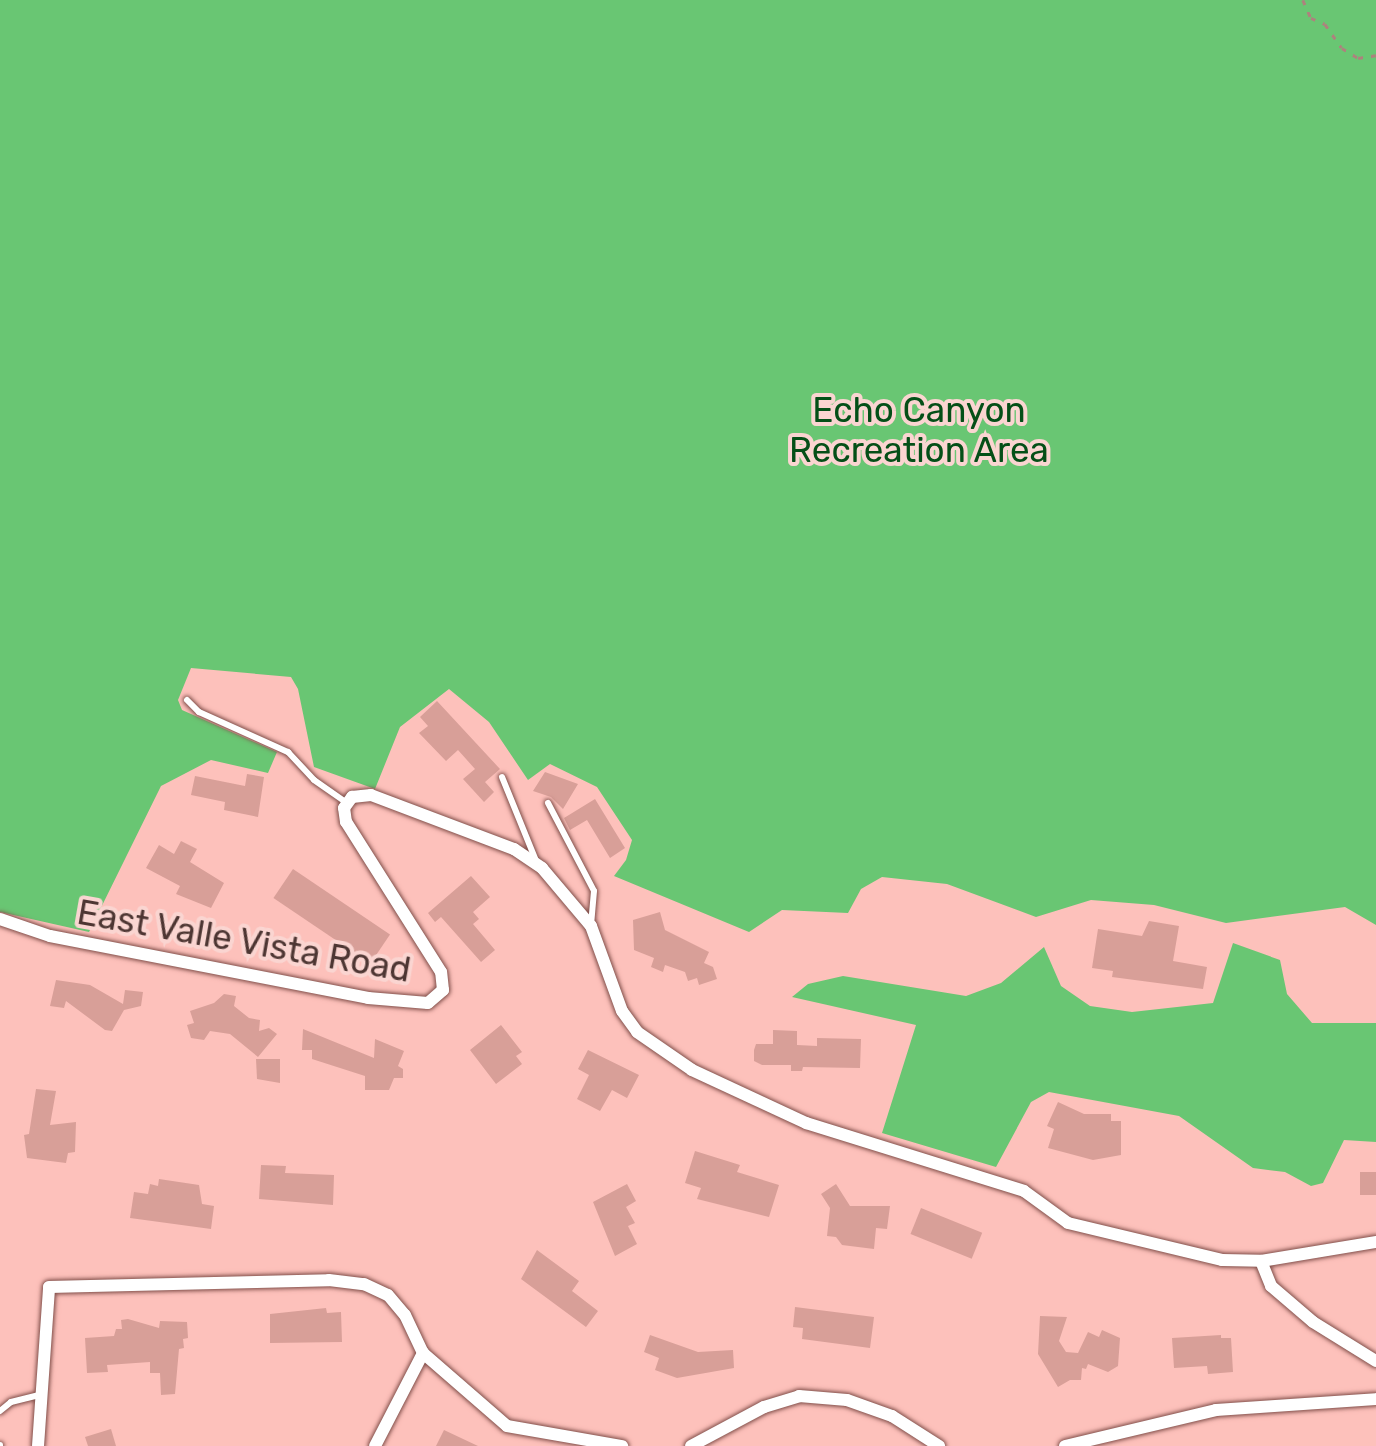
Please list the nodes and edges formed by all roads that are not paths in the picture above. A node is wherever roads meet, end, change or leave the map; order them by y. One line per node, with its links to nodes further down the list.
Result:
1 (187, 700): 3 (lane)
2 (502, 777): 5 (lane)
3 (347, 803): 5 (street); 6 (street, East Valle Vista Road)
4 (548, 803): 7 (lane)
5 (537, 864): 7 (street)
6 (0, 918)
7 (591, 926): 9 (street)
8 (1376, 1242): 9 (street)
9 (1261, 1262): 11 (street)
10 (423, 1353): 12 (street); 16 (street); 17 (street)
11 (1376, 1361)
12 (40, 1395): 14 (lane); 15 (street)
13 (1376, 1399): 20 (street)
14 (0, 1411)
15 (38, 1446)
16 (375, 1446)
17 (622, 1446)
18 (691, 1446): 19 (street)
19 (939, 1446)
20 (1065, 1446)

